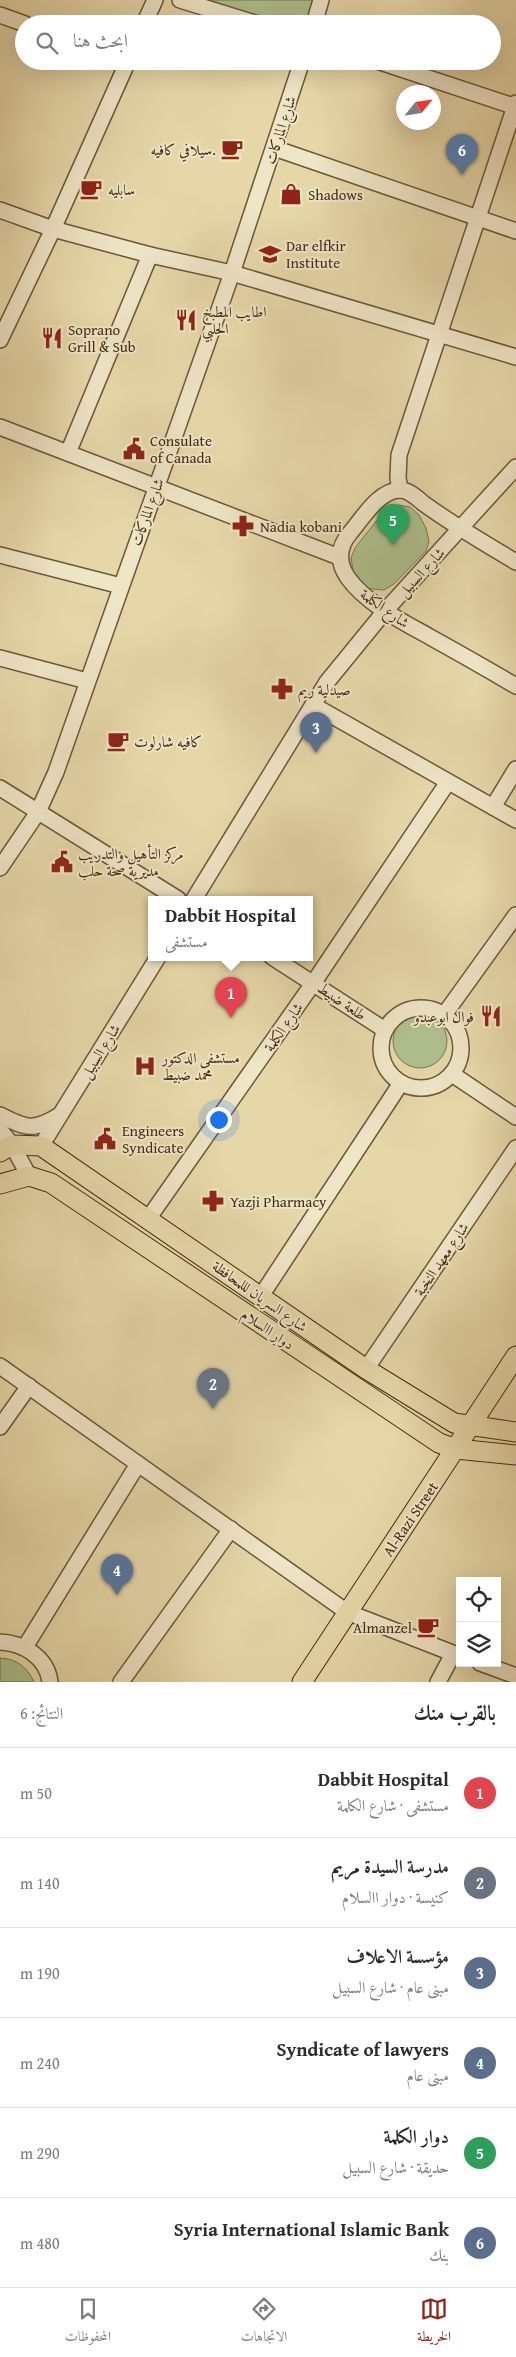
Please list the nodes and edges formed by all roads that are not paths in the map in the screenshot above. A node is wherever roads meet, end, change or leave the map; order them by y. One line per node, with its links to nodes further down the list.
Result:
1 (155, 0): 5 (street)
2 (180, 0): 6 (street)
3 (321, 0): 7 (street)
4 (0, 15): 8 (street)
5 (148, 15)
6 (229, 15)
7 (317, 15)
8 (15, 20)
9 (124, 70): 16 (street)
10 (299, 70): 13 (street, شارع الماركات)
11 (405, 70): 12 (street)
12 (516, 105): 15 (street)
13 (274, 148): 15 (street); 19 (street, شارع الماركات)
14 (0, 210): 16 (street)
15 (478, 218): 17 (street); 20 (street)
16 (53, 229): 18 (street); 21 (street)
17 (516, 231)
18 (150, 255): 19 (street); 24 (street)
19 (232, 273): 20 (street); 26 (street, شارع الماركات)
20 (439, 334): 22 (street); 27 (street)
21 (0, 340)
22 (516, 357)
23 (0, 427): 24 (street)
24 (68, 453): 26 (street)
25 (516, 467): 28 (street, شارع السبيل)
26 (156, 488): 30 (street); 32 (street, شارع الماركات)
27 (400, 490): 28 (street); 30 (street)
28 (460, 529): 31 (street); 33 (street, شارع السبيل)
29 (0, 555): 32 (street)
30 (339, 557): 33 (street, شارع الكلمة)
31 (516, 562)
32 (121, 586): 35 (street, شارع الماركات)
33 (385, 611): 36 (street, شارع الكلمة); 37 (street, شارع السبيل)
34 (0, 658): 35 (street)
35 (87, 681): 42 (street, شارع الماركات)
36 (516, 686)
37 (313, 705): 39 (street); 46 (street, شارع السبيل)
38 (516, 769): 41 (street)
39 (448, 782): 41 (street); 50 (street, شارع الكلمة)
40 (0, 788): 42 (street)
41 (493, 808): 43 (street)
42 (38, 812): 44 (street, شارع الماركات); 45 (street)
43 (516, 820)
44 (0, 868)
45 (173, 896)
46 (196, 896)
47 (516, 915): 51 (street)
48 (156, 961): 55 (street, شارع السبيل)
49 (279, 961): 50 (street, طلعة ضبيط)
50 (314, 982): 52 (street, طلعة ضبيط); 64 (street, شارع الكلمة)
51 (444, 1015): 52 (street); 53 (street)
52 (385, 1030): 54 (street)
53 (452, 1074): 54 (street); 57 (street)
54 (401, 1082): 65 (street)
55 (61, 1114): 56 (street); 59 (street, شارع السبيل)
56 (0, 1115)
57 (516, 1116)
58 (0, 1130): 61 (street)
59 (41, 1146): 61 (main road); 64 (main road, شارع السريان لللمحافظة)
60 (516, 1148): 68 (street, شارع معهد النخبة)
61 (6, 1149): 62 (street)
62 (29, 1176): 63 (main road); 73 (main road, دوار االسلام)
63 (0, 1184)
64 (148, 1219): 65 (main road, شارع السريان لللمحافظة)
65 (261, 1296): 68 (main road, شارع السريان لللمحافظة)
66 (516, 1356): 70 (main road, Al-Razi Street)
67 (0, 1366): 69 (street)
68 (366, 1369): 70 (main road, شارع السريان لللمحافظة)
69 (29, 1386): 71 (street); 75 (street)
70 (471, 1426): 72 (main road, شارع السريان لللمحافظة); 73 (main road, Al-Razi Street)
71 (0, 1427)
72 (516, 1432)
73 (456, 1449): 74 (main road, دوار االسلام); 77 (main road, Al-Razi Street)
74 (516, 1455)
75 (138, 1464): 76 (street); 79 (street)
76 (231, 1529): 77 (street); 84 (street)
77 (347, 1612): 80 (street); 85 (main road, Al-Razi Street)
78 (0, 1642): 79 (street)
79 (25, 1647): 83 (street)
80 (456, 1655): 86 (street)
81 (491, 1667): 82 (street)
82 (516, 1676)
83 (50, 1682)
84 (121, 1682)
85 (302, 1682)
86 (438, 1682)

